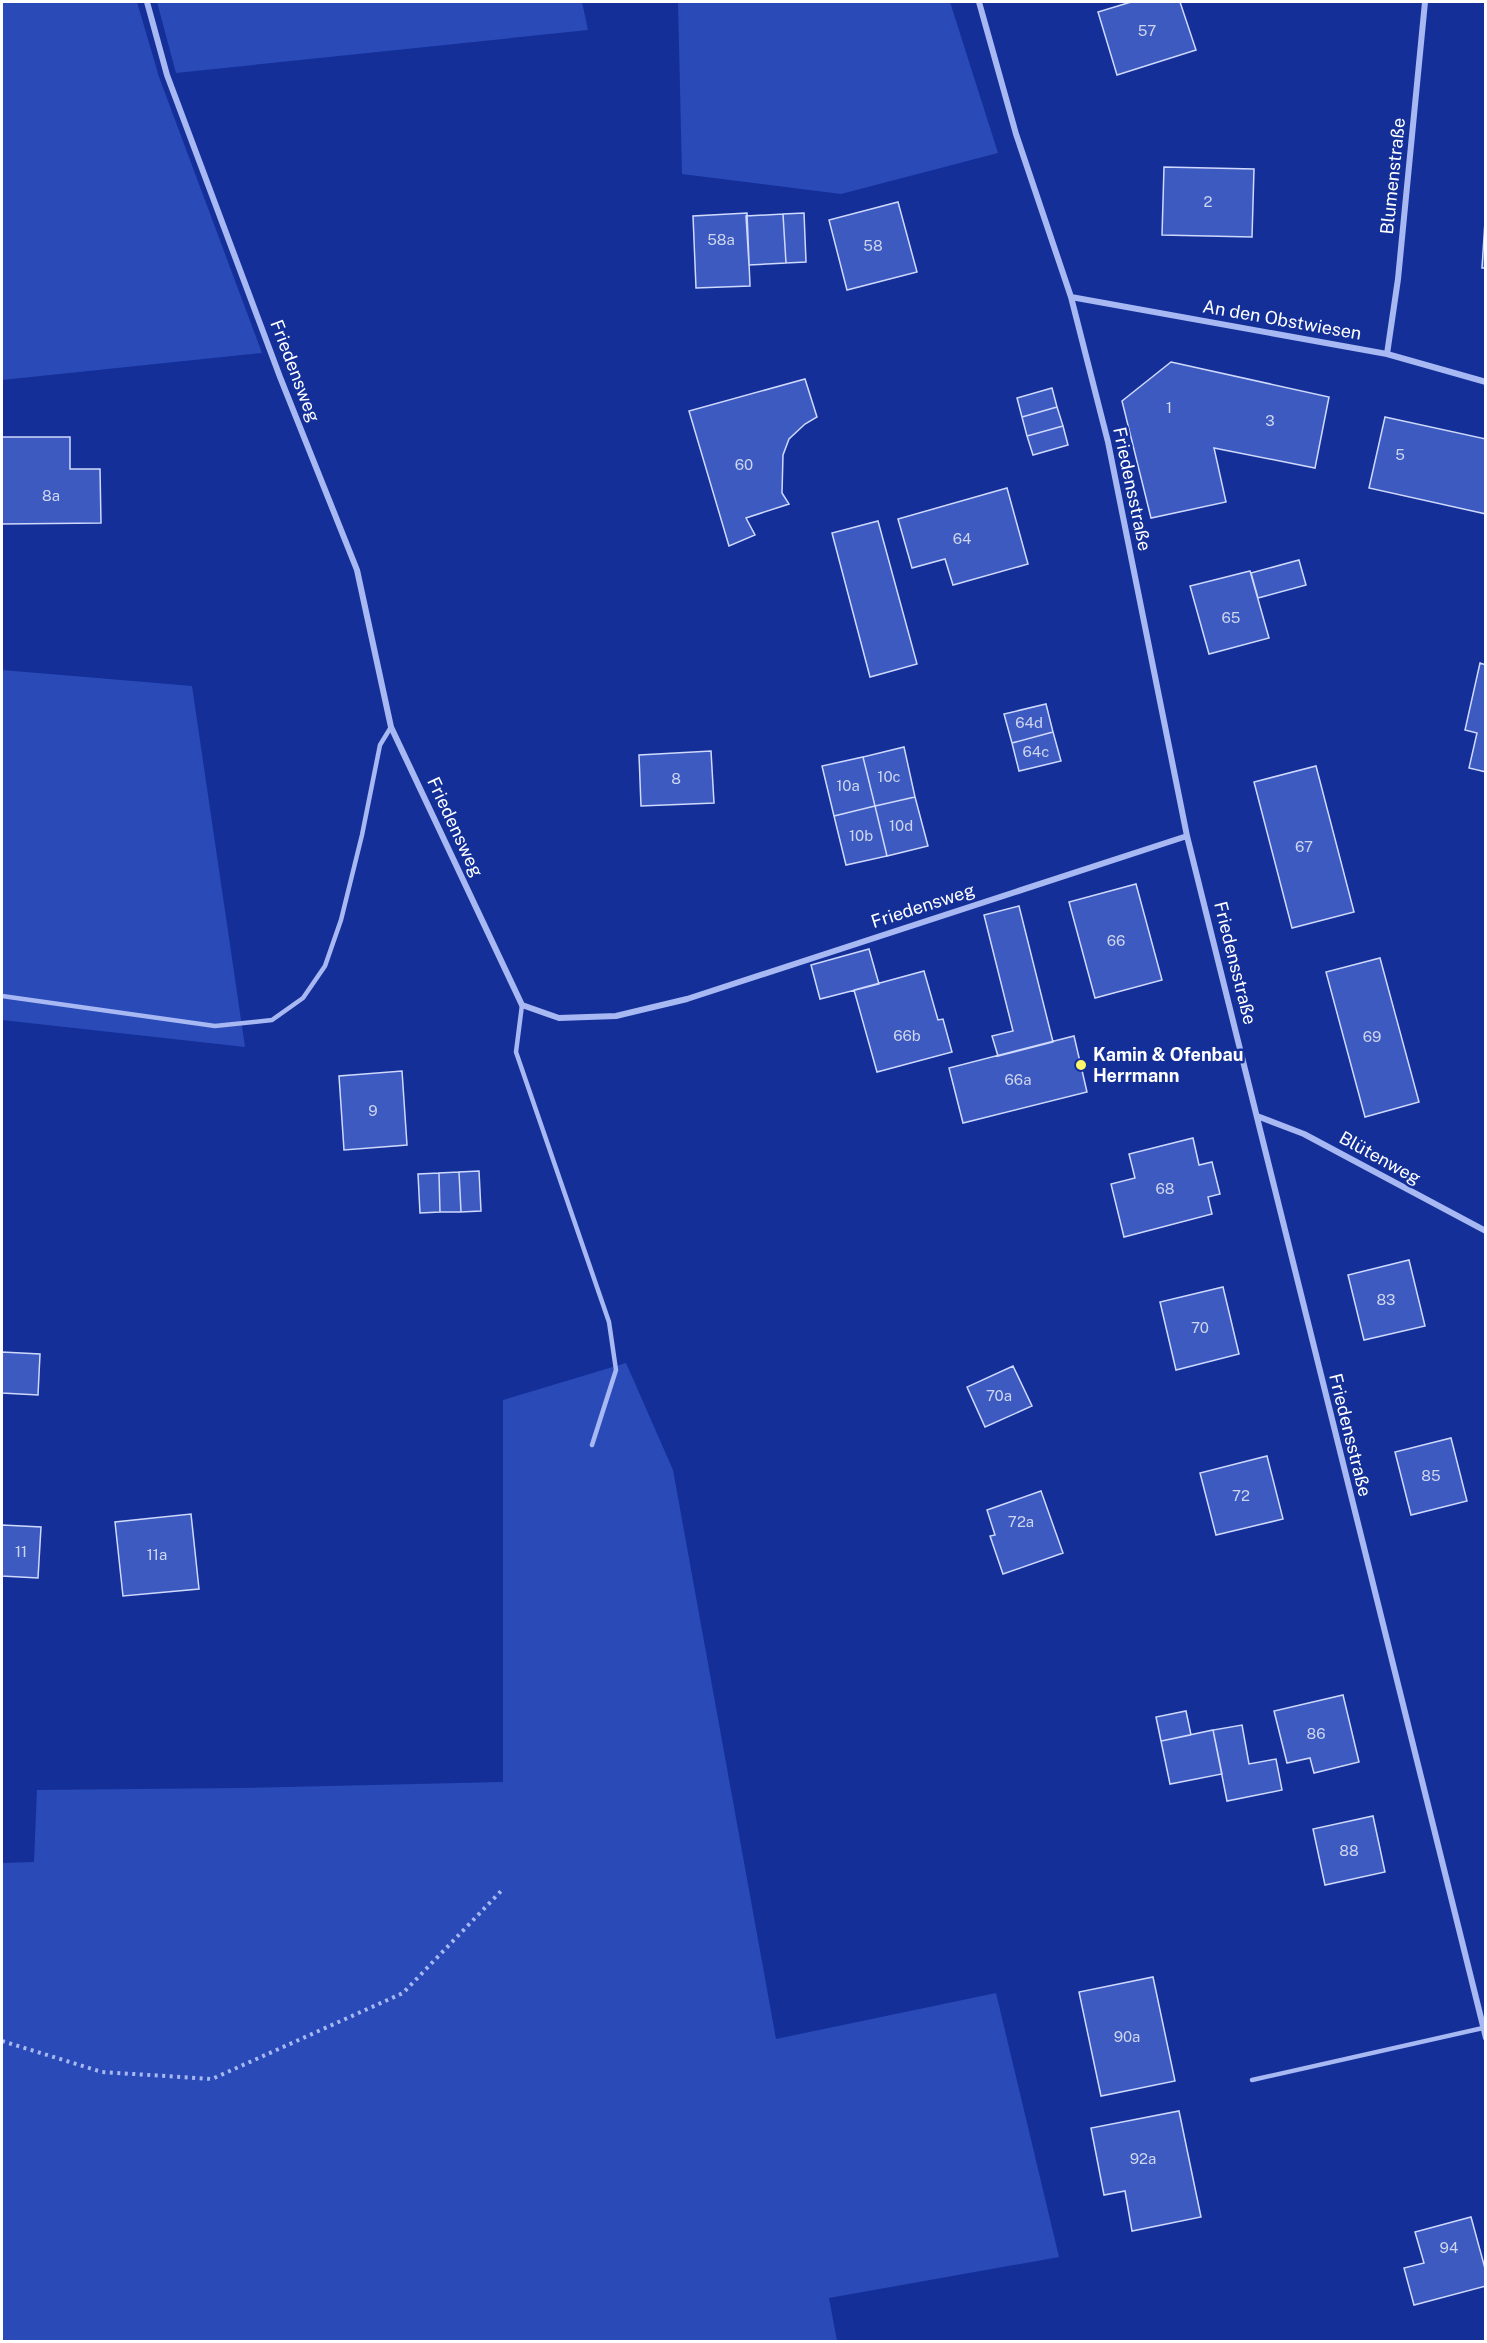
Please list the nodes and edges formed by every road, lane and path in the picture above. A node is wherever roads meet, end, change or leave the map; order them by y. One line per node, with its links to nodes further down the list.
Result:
1 (147, 2): 7 (street, Friedensweg)
2 (979, 2): 4 (street, Friedensstraße)
3 (1425, 2): 5 (street, Blumenstraße)
4 (1071, 297): 5 (street, An den Obstwiesen); 8 (street, Friedensstraße)
5 (1387, 354): 6 (street, An den Obstwiesen)
6 (1485, 382)
7 (391, 727): 9 (lane); 10 (street, Friedensweg)
8 (1187, 836): 10 (street, Friedensweg); 11 (street, Friedensstraße)
9 (2, 996)
10 (522, 1005): 13 (lane)
11 (1257, 1116): 12 (street, Blütenweg); 15 (street, Friedensstraße)
12 (1485, 1232)
13 (592, 1445)
14 (503, 1889): 17 (path)
15 (1483, 2028): 16 (street, Friedensstraße); 18 (lane)
16 (1485, 2038)
17 (2, 2041)
18 (1252, 2080)

